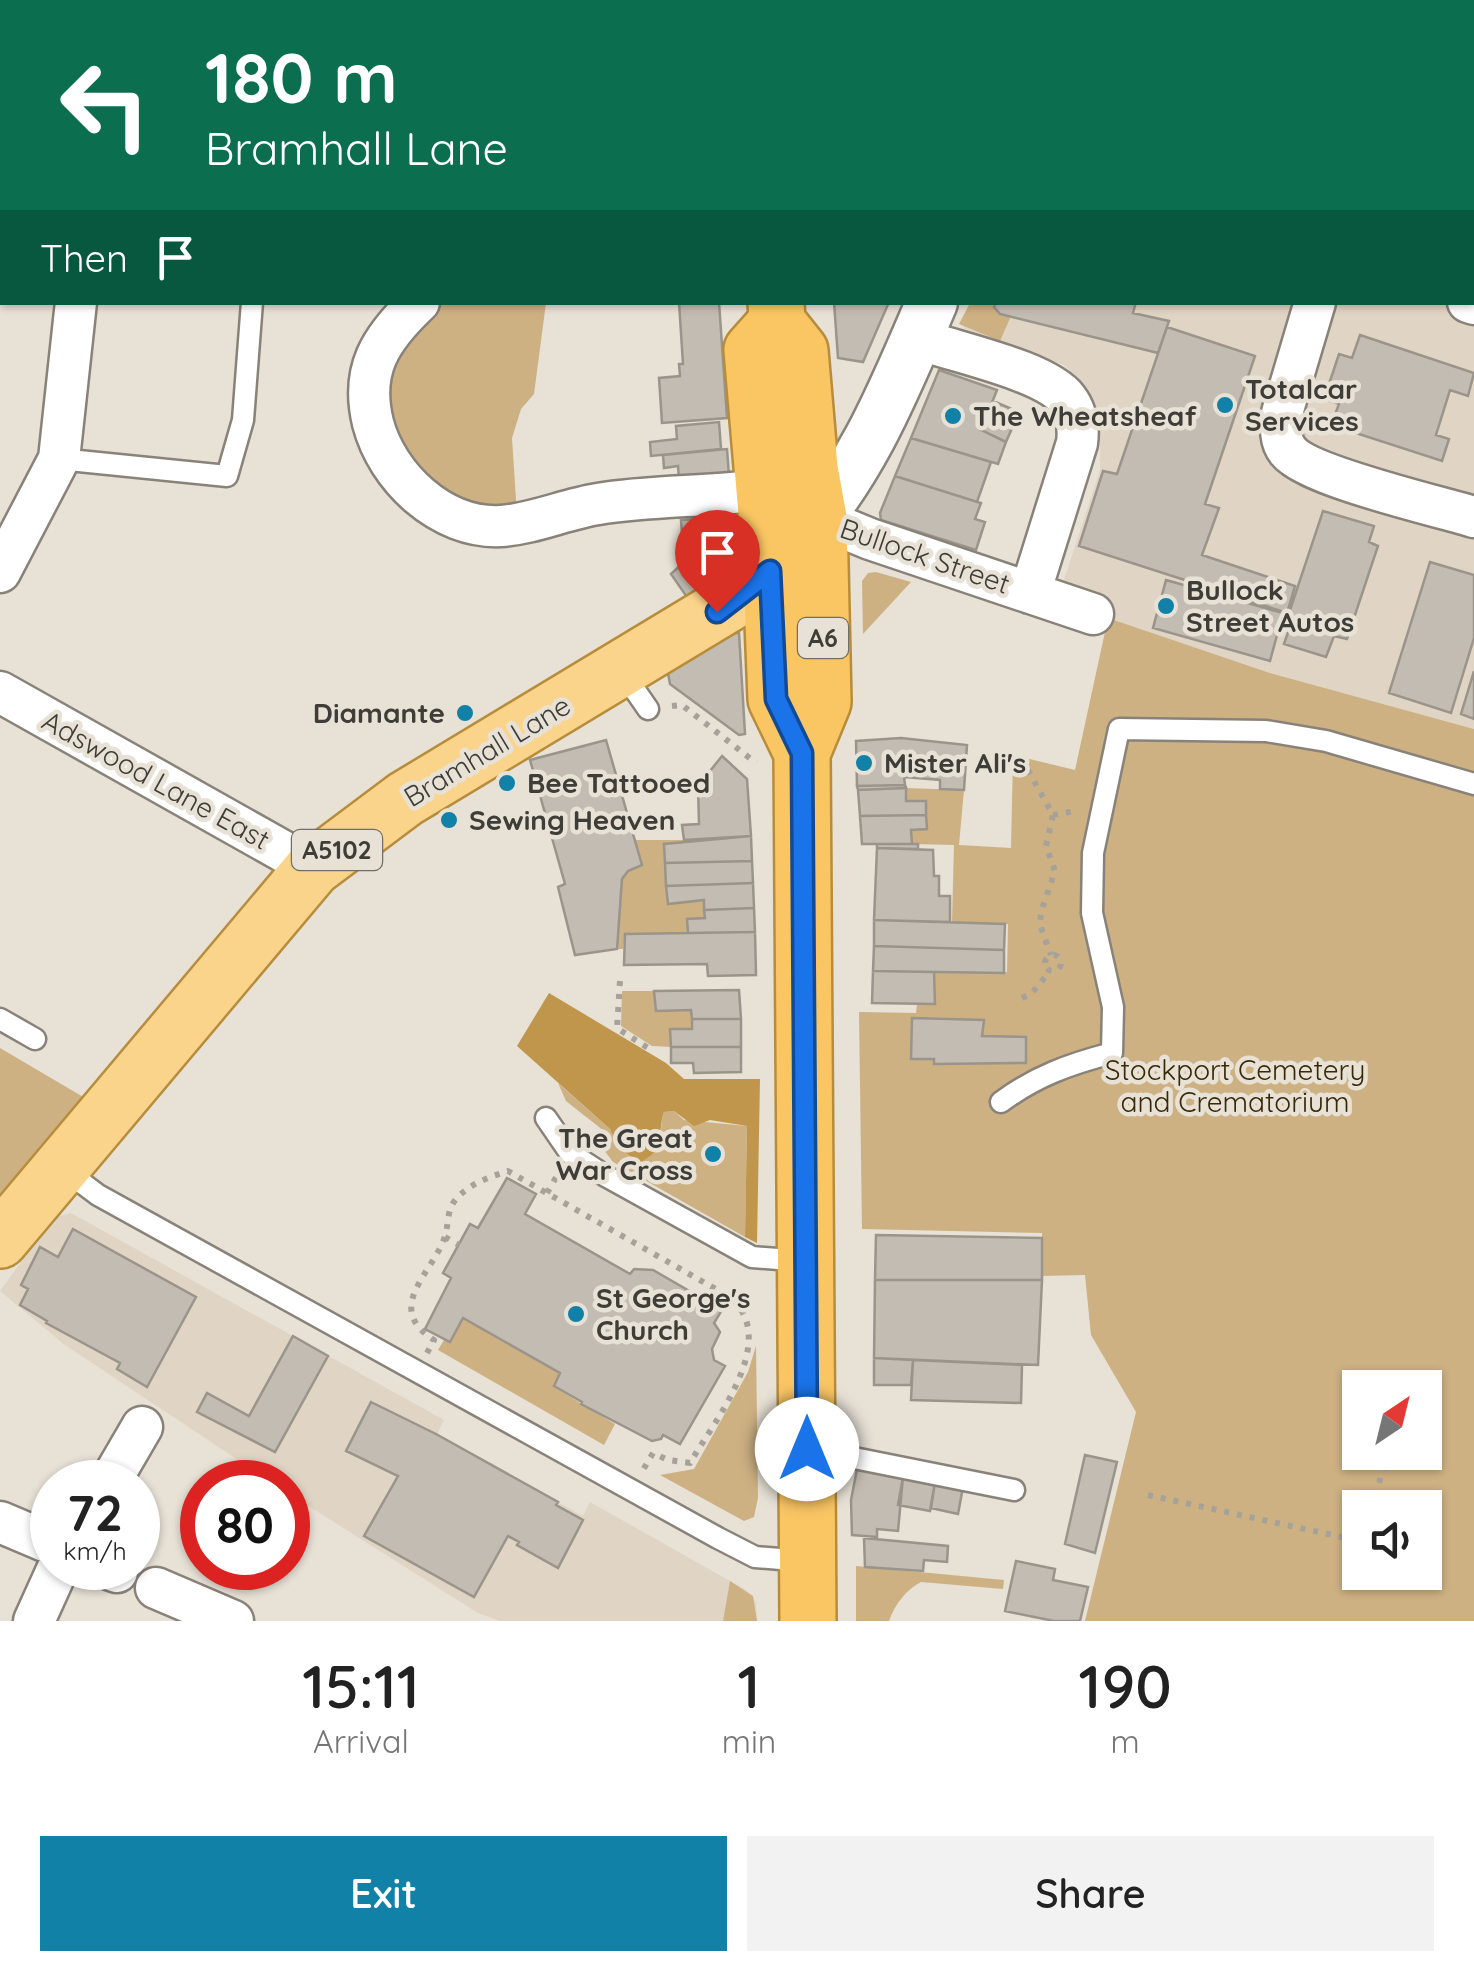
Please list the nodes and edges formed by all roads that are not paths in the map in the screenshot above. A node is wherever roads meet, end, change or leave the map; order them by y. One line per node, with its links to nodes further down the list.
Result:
1 (76, 305): 7 (street)
2 (252, 305): 7 (lane)
3 (416, 305): 8 (street, Bullock Street)
4 (1314, 305): 10 (street)
5 (777, 312): 8 (highway, A6); 9 (highway, A6)
6 (924, 320): 9 (street); 13 (street, Bullock Street)
7 (60, 459): 12 (street)
8 (763, 496): 9 (street, Bullock Street); 11 (highway, A6)
9 (819, 518): 11 (street); 13 (street, Bullock Street); 16 (highway, A6)
10 (1474, 518)
11 (770, 571): 16 (highway, A6); 18 (main road, Bramhall Lane / A5102)
12 (0, 572)
13 (1030, 592): 14 (street, Bullock Street)
14 (1093, 614)
15 (0, 692): 18 (street, Adswood Lane East)
16 (779, 758): 25 (highway, A6)
17 (1474, 784): 21 (lane)
18 (313, 868): 23 (main road, Bramhall Lane / A5102)
19 (0, 1018): 20 (lane)
20 (35, 1038)
21 (1001, 1102)
22 (546, 1118): 25 (lane)
23 (61, 1167): 24 (main road, Bramhall Lane / A5102); 32 (lane)
24 (0, 1240)
25 (806, 1261): 27 (highway, A6)
26 (142, 1426): 28 (street)
27 (807, 1449): 29 (lane); 32 (highway, A6)
28 (123, 1460)
29 (1014, 1490)
30 (0, 1522): 31 (street)
31 (30, 1535)
32 (808, 1561): 37 (highway, A6)
33 (48, 1590): 35 (street)
34 (160, 1590): 36 (street)
35 (34, 1621)
36 (233, 1621)
37 (808, 1621)

